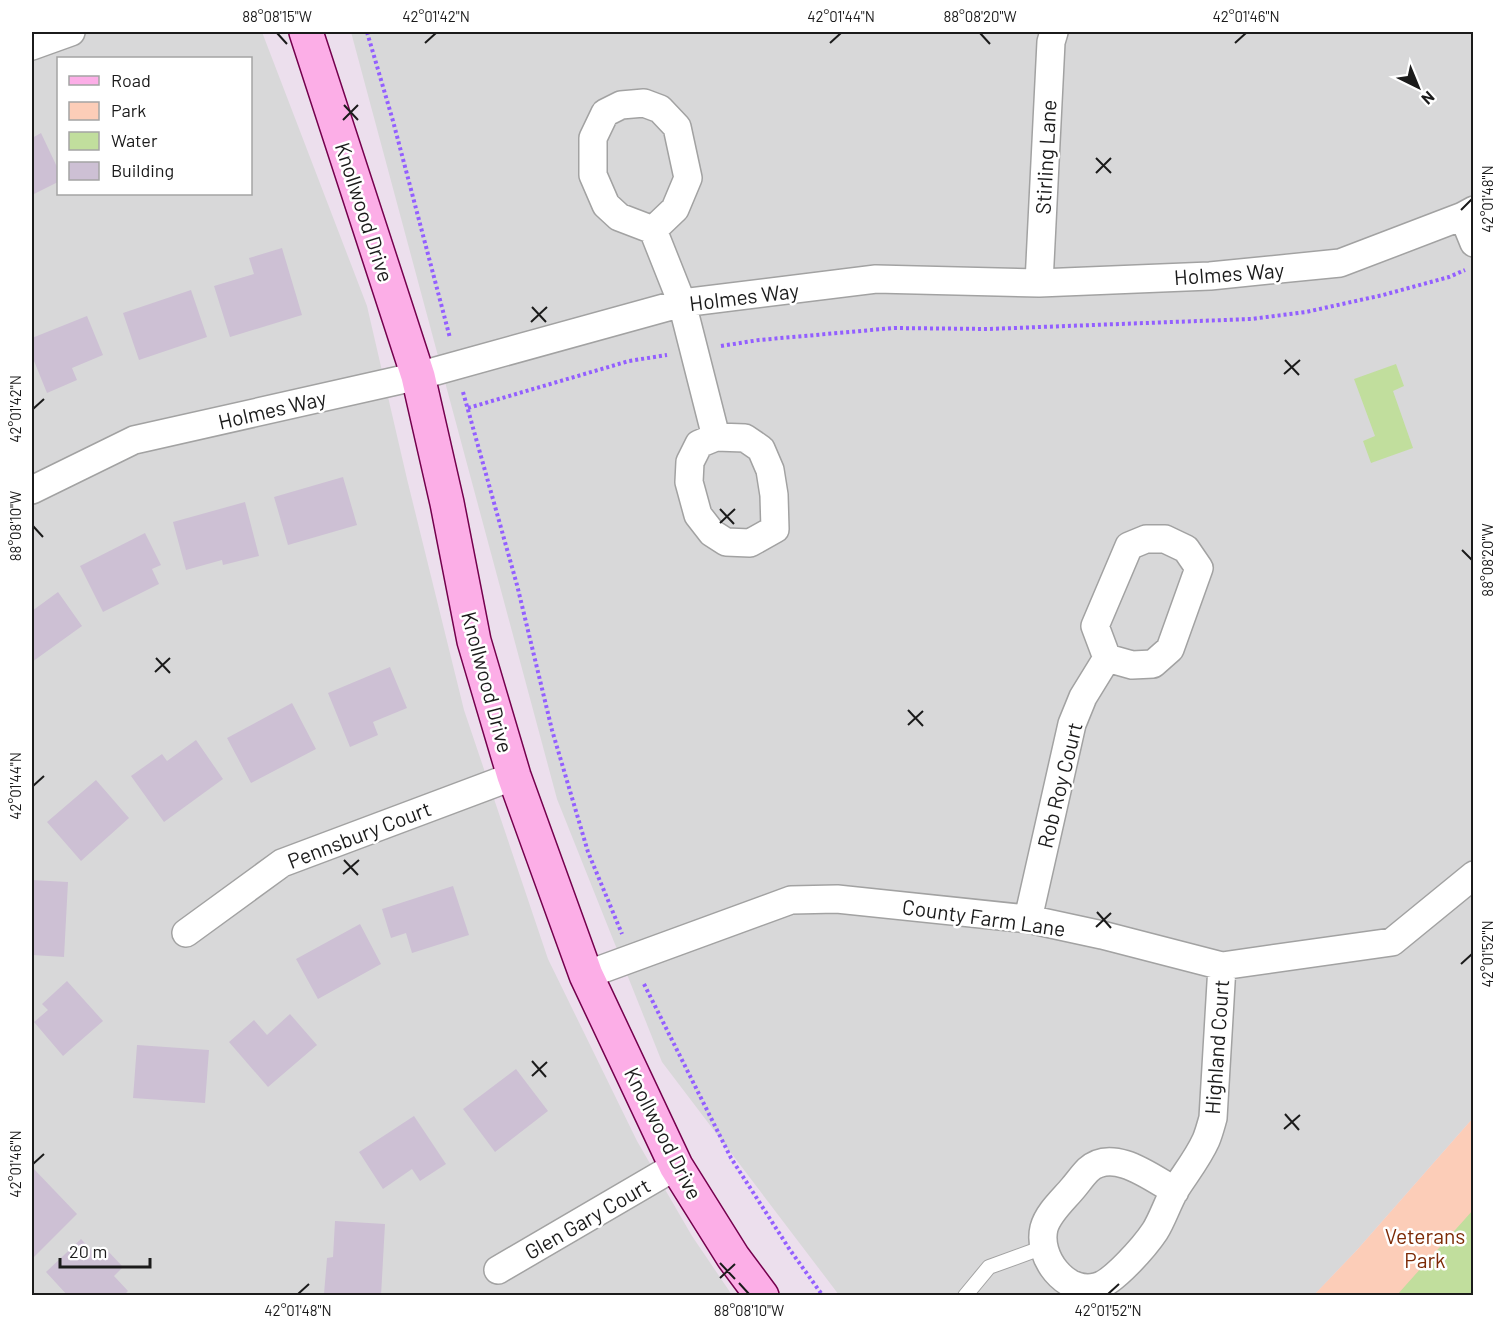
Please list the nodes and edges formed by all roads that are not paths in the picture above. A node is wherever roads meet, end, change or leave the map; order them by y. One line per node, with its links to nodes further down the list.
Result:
1 (71, 32): 4 (street)
2 (306, 32): 10 (street, Knollwood Drive)
3 (1054, 32): 8 (street, Stirling Lane)
4 (32, 46)
5 (1468, 213): 7 (street); 8 (street, Holmes Way)
6 (653, 230): 6 (street); 9 (street)
7 (1473, 243)
8 (1039, 283): 9 (street, Holmes Way)
9 (682, 303): 10 (street, Holmes Way); 11 (street)
10 (418, 376): 12 (street, Holmes Way); 14 (street, Knollwood Drive)
11 (716, 437)
12 (32, 490)
13 (1107, 658): 13 (street); 16 (street, Rob Roy Court)
14 (514, 776): 17 (street, Pennsbury Court); 19 (street, Knollwood Drive)
15 (1473, 875): 18 (street, County Farm Lane)
16 (1028, 919): 18 (street, County Farm Lane); 19 (street, County Farm Lane)
17 (186, 933)
18 (1222, 966): 21 (street, Highland Court)
19 (586, 975): 20 (street, Knollwood Drive)
20 (676, 1166): 23 (street, Glen Gary Court); 25 (street, Knollwood Drive)
21 (1175, 1191): 22 (street); 24 (street, Highland Court)
22 (1044, 1247): 24 (street, Highland Court); 26 (lane)
23 (498, 1270)
24 (1092, 1291)
25 (762, 1296)
26 (965, 1296)

